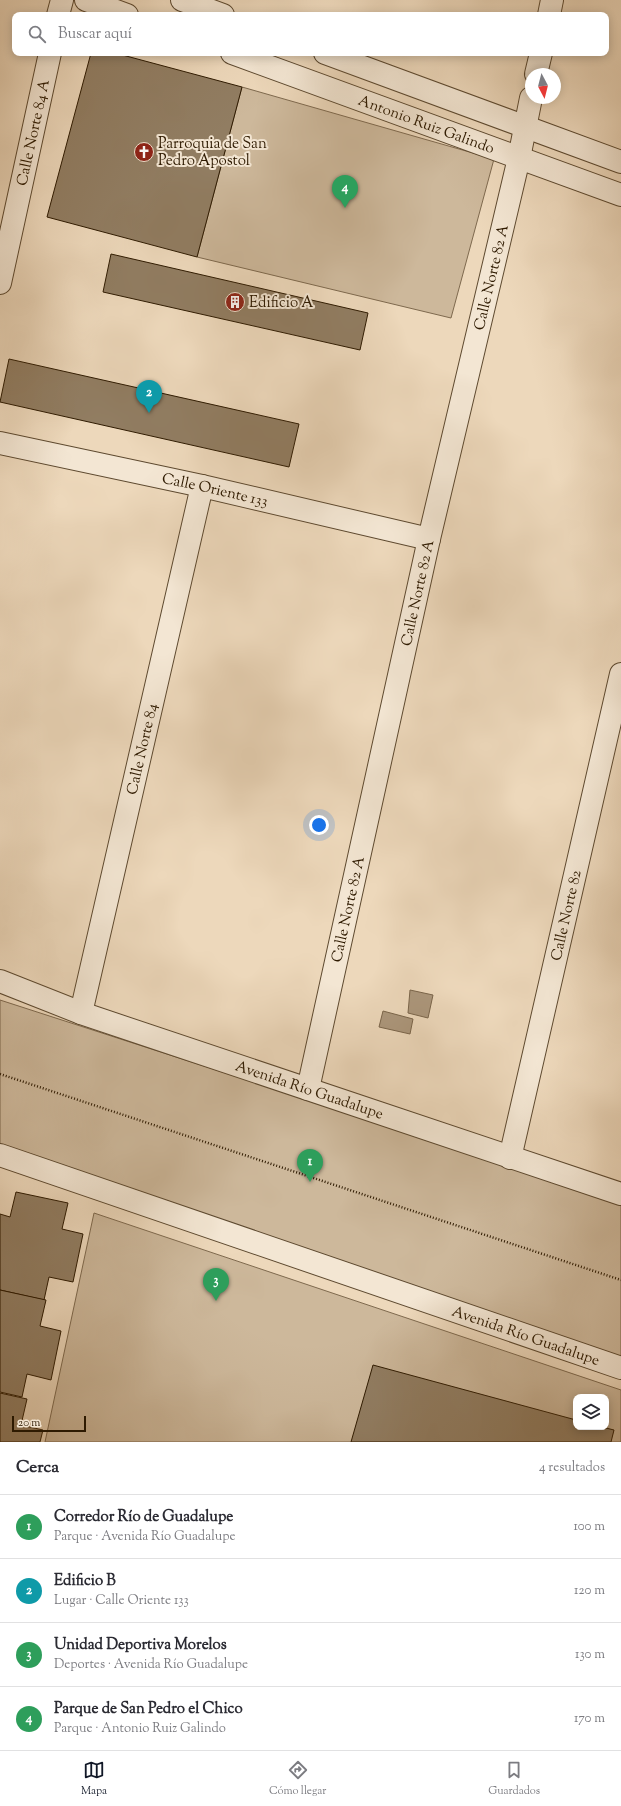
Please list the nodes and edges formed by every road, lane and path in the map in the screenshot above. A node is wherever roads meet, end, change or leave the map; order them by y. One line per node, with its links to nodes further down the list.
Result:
1 (62, 0): 5 (street)
2 (86, 0): 6 (street)
3 (182, 0): 7 (street)
4 (552, 0): 8 (street)
5 (59, 12)
6 (119, 12)
7 (215, 12)
8 (550, 12)
9 (49, 56): 19 (street, Calle Norte 84 A)
10 (240, 56): 16 (street, Antonio Ruiz Galindo)
11 (333, 56): 15 (street, Antonio Ruiz Galindo)
12 (540, 56): 13 (street)
13 (537, 68)
14 (530, 104): 15 (street, Calle Norte 82 A)
15 (525, 127): 16 (street, Calle Norte 82 A); 17 (street, Antonio Ruiz Galindo)
16 (519, 158): 18 (street, Antonio Ruiz Galindo); 22 (street, Calle Norte 82 A)
17 (621, 162)
18 (621, 195)
19 (0, 283)
20 (0, 443): 21 (street, Calle Oriente 133)
21 (202, 486): 22 (street, Calle Oriente 133); 25 (street, Calle Norte 84)
22 (429, 539): 27 (street, Calle Norte 82 A)
23 (621, 674): 29 (street, Calle Norte 82)
24 (0, 981): 25 (street, Avenida Río Guadalupe)
25 (81, 1013): 27 (street, Avenida Río Guadalupe)
26 (0, 1074): 31 (path)
27 (308, 1089): 29 (street, Avenida Río Guadalupe)
28 (0, 1155): 32 (street, Avenida Río Guadalupe)
29 (510, 1158): 30 (street, Avenida Río Guadalupe)
30 (621, 1194)
31 (621, 1280)
32 (621, 1368)

